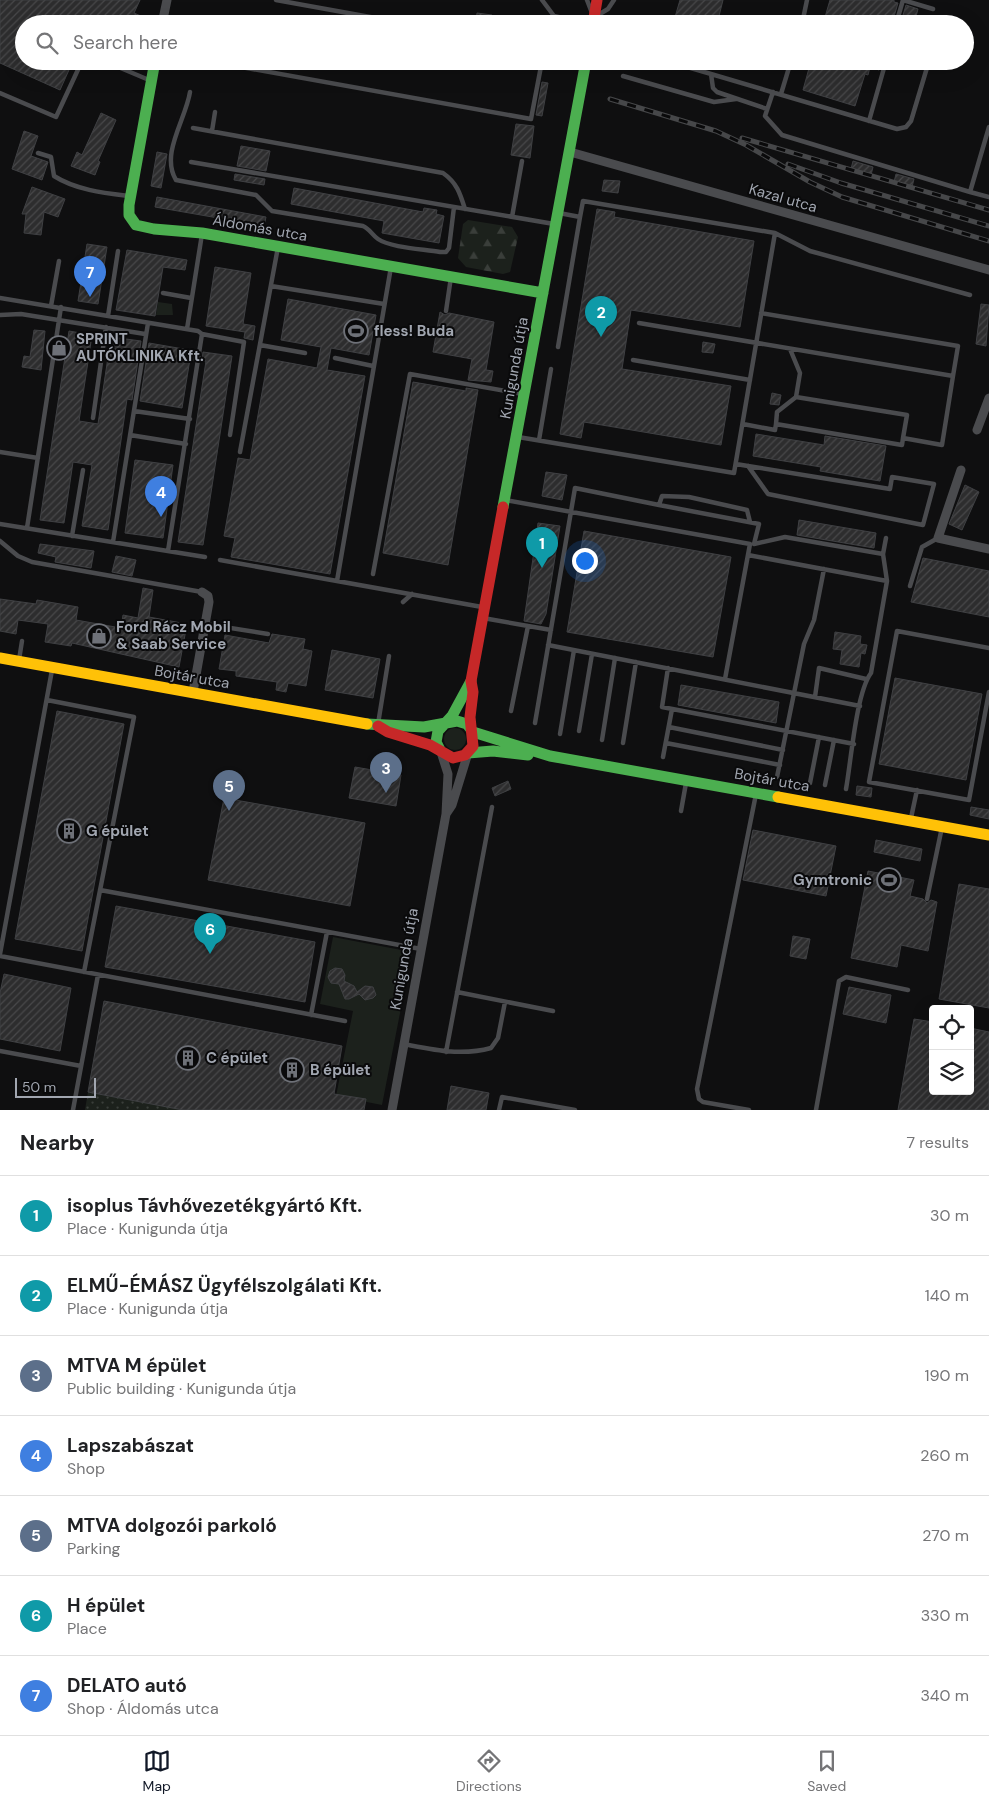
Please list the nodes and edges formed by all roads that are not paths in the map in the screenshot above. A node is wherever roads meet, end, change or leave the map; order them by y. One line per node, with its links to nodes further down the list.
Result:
1 (166, 0): 9 (street)
2 (276, 0): 10 (lane)
3 (542, 0): 11 (lane)
4 (587, 0): 12 (lane)
5 (597, 0): 13 (street)
6 (614, 0): 14 (lane)
7 (807, 0): 15 (lane)
8 (933, 9): 16 (lane)
9 (164, 15)
10 (359, 15)
11 (553, 15)
12 (590, 15)
13 (594, 15)
14 (601, 15)
15 (804, 15)
16 (899, 15)
17 (78, 70): 32 (lane)
18 (126, 70): 29 (lane)
19 (153, 70): 29 (street, Áldomás utca)
20 (258, 70): 21 (lane)
21 (540, 70)
22 (584, 70): 42 (street, Kunigunda útja)
23 (697, 70): 27 (lane)
24 (788, 70): 33 (lane)
25 (883, 70): 37 (lane)
26 (926, 70): 37 (lane)
27 (711, 74): 31 (lane); 34 (lane)
28 (623, 76): 34 (lane)
29 (151, 80): 46 (street, Áldomás utca)
30 (190, 92): 48 (lane)
31 (773, 92): 33 (lane); 35 (lane)
32 (0, 93)
33 (781, 94): 37 (lane)
34 (736, 99): 35 (lane)
35 (767, 109): 45 (lane)
36 (215, 112): 40 (lane)
37 (869, 121)
38 (989, 127): 45 (lane)
39 (194, 128): 40 (lane)
40 (212, 131): 49 (lane)
41 (38, 152): 46 (lane)
42 (570, 152): 52 (street, Kunigunda útja); 59 (street, Kazal utca)
43 (522, 160): 50 (lane)
44 (191, 162): 48 (lane)
45 (970, 192): 47 (lane)
46 (131, 196): 53 (street, Áldomás utca)
47 (989, 197)
48 (454, 207): 49 (lane)
49 (465, 209): 50 (lane)
50 (512, 217): 52 (lane)
51 (580, 217): 52 (lane); 54 (lane); 83 (lane)
52 (556, 218): 63 (street, Kunigunda útja)
53 (202, 233): 55 (street, Áldomás utca); 66 (lane)
54 (775, 233): 64 (lane); 71 (lane)
55 (278, 246): 58 (street, Áldomás utca); 61 (lane)
56 (118, 251): 73 (lane)
57 (59, 261): 68 (lane)
58 (392, 265): 60 (street, Áldomás utca); 67 (lane)
59 (989, 270)
60 (452, 276): 63 (street, Áldomás utca); 70 (lane)
61 (271, 286): 67 (lane); 82 (lane)
62 (163, 293): 66 (lane)
63 (543, 293): 92 (street, Kunigunda útja)
64 (970, 295)
65 (0, 298): 68 (lane)
66 (191, 298): 78 (lane)
67 (384, 304): 88 (lane)
68 (51, 306): 69 (lane)
69 (61, 308): 73 (lane); 74 (lane)
70 (446, 311)
71 (761, 313): 81 (lane); 90 (lane)
72 (0, 315): 74 (lane)
73 (108, 316): 75 (lane)
74 (59, 319): 77 (lane); 109 (lane)
75 (148, 323): 78 (lane); 79 (lane)
76 (639, 323): 81 (lane)
77 (106, 327): 79 (lane); 96 (lane)
78 (187, 329): 80 (lane)
79 (145, 334): 95 (lane)
80 (202, 334): 97 (lane); 102 (lane)
81 (756, 343): 84 (lane); 91 (lane)
82 (260, 345): 85 (lane); 108 (lane)
83 (558, 347)
84 (790, 349): 90 (lane); 93 (lane)
85 (305, 353)
86 (335, 358): 88 (lane)
87 (633, 360): 91 (lane)
88 (373, 366): 134 (lane)
89 (551, 369): 105 (lane)
90 (954, 376): 104 (lane)
91 (750, 380): 98 (lane)
92 (524, 394): 103 (street, Kunigunda útja); 133 (lane)
93 (796, 396): 99 (lane); 104 (lane)
94 (989, 398): 100 (street)
95 (134, 411): 97 (lane); 101 (lane)
96 (93, 418)
97 (190, 419): 106 (lane)
98 (743, 424): 99 (lane); 110 (lane)
99 (776, 424): 104 (lane)
100 (977, 430)
101 (130, 435): 106 (lane); 124 (lane)
102 (230, 435)
103 (516, 436): 105 (lane); 114 (street, Kunigunda útja)
104 (903, 438)
105 (540, 440): 110 (lane)
106 (186, 444): 127 (lane)
107 (0, 452): 109 (lane)
108 (240, 452)
109 (38, 458): 119 (lane)
110 (736, 464): 111 (lane)
111 (748, 466): 111 (lane)
112 (83, 470): 120 (lane)
113 (961, 470): 122 (street)
114 (504, 500): 116 (lane); 140 (street, Kunigunda útja)
115 (659, 505): 116 (lane); 117 (lane); 117 (lane)
116 (571, 512): 125 (lane); 143 (lane)
117 (750, 522): 125 (lane)
118 (0, 524): 119 (lane)
119 (27, 528): 120 (lane)
120 (72, 536): 124 (lane)
121 (886, 538): 128 (lane)
122 (938, 538): 126 (street); 136 (lane)
123 (0, 541): 137 (lane)
124 (113, 542): 127 (lane)
125 (752, 544): 128 (lane); 129 (lane)
126 (989, 549)
127 (168, 551): 130 (lane)
128 (883, 554): 135 (lane)
129 (748, 555): 132 (lane); 157 (lane)
130 (206, 557)
131 (220, 560): 134 (lane)
132 (824, 569): 135 (lane); 162 (lane)
133 (374, 574)
134 (337, 581): 138 (lane)
135 (887, 581): 158 (lane)
136 (910, 586)
137 (202, 592): 141 (street)
138 (412, 594): 139 (lane); 140 (lane)
139 (403, 602)
140 (484, 613): 142 (lane); 159 (street, Kunigunda útja)
141 (205, 624): 144 (lane); 160 (street)
142 (528, 626): 143 (lane); 167 (lane)
143 (550, 630): 146 (lane)
144 (268, 634)
145 (22, 641): 153 (lane)
146 (548, 645): 148 (lane); 168 (lane)
147 (989, 648): 193 (lane)
148 (574, 650): 149 (lane); 175 (lane)
149 (592, 654): 152 (lane); 173 (lane)
150 (390, 656): 170 (lane)
151 (0, 658): 153 (street, Bojtár utca)
152 (615, 658): 154 (lane); 177 (lane)
153 (18, 661): 155 (street, Bojtár utca)
154 (636, 662): 156 (lane); 179 (lane)
155 (52, 667): 160 (street, Bojtár utca); 164 (lane)
156 (668, 668): 157 (lane); 166 (lane)
157 (725, 679): 162 (lane)
158 (866, 679): 163 (lane); 165 (lane)
159 (471, 681): 169 (street, Kunigunda útja); 172 (street, Kunigunda útja)
160 (194, 692): 170 (street, Bojtár utca)
161 (989, 692): 193 (lane)
162 (794, 693): 163 (lane); 174 (lane)
163 (814, 697): 165 (lane)
164 (47, 700): 201 (lane); 205 (lane)
165 (860, 706): 181 (lane)
166 (672, 709): 171 (lane); 174 (lane)
167 (511, 712)
168 (535, 722)
169 (445, 724): 170 (street, Bojtár utca); 172 (street); 182 (street, Kunigunda útja)
170 (378, 726): 182 (street, Bojtár utca)
171 (669, 727): 180 (lane); 183 (lane)
172 (473, 732): 184 (street, Kunigunda útja); 185 (street, Bojtár utca)
173 (579, 732)
174 (787, 732): 176 (lane); 183 (lane)
175 (560, 734)
176 (819, 737): 178 (lane); 190 (lane)
177 (602, 740)
178 (834, 740): 181 (lane); 191 (lane)
179 (623, 743)
180 (666, 743): 186 (lane); 187 (lane)
181 (854, 744): 192 (lane)
182 (440, 750): 184 (street); 197 (street, Kunigunda útja)
183 (783, 750): 187 (lane)
184 (468, 753): 185 (street, Bojtár utca); 197 (street, Kunigunda útja)
185 (550, 756): 189 (street, Bojtár utca)
186 (663, 757)
187 (780, 765): 188 (lane)
188 (778, 777)
189 (686, 780): 194 (street, Bojtár utca); 196 (lane)
190 (810, 783)
191 (825, 785)
192 (846, 789)
193 (917, 790): 198 (lane)
194 (756, 793): 198 (street, Bojtár utca); 222 (lane)
195 (492, 807): 209 (lane)
196 (681, 811)
197 (446, 814): 204 (street, Kunigunda útja)
198 (911, 820): 199 (street, Bojtár utca)
199 (942, 826): 200 (street, Bojtár utca); 202 (lane)
200 (989, 835)
201 (100, 890): 203 (lane); 206 (lane)
202 (927, 899)
203 (327, 932): 204 (lane); 212 (lane)
204 (421, 949): 214 (street, Kunigunda útja)
205 (0, 955): 206 (lane)
206 (84, 972): 207 (lane)
207 (98, 975): 212 (lane); 217 (lane)
208 (908, 990): 223 (lane)
209 (457, 992): 210 (lane); 216 (lane)
210 (505, 1002): 211 (lane); 216 (lane)
211 (553, 1011)
212 (312, 1015): 213 (lane)
213 (345, 1021)
214 (404, 1044): 216 (lane); 219 (street, Kunigunda útja)
215 (0, 1051): 217 (lane)
216 (446, 1052)
217 (81, 1066): 218 (lane)
218 (73, 1110)
219 (392, 1110)
220 (499, 1110): 221 (lane)
221 (575, 1110)
222 (749, 1110)
223 (816, 1110)

